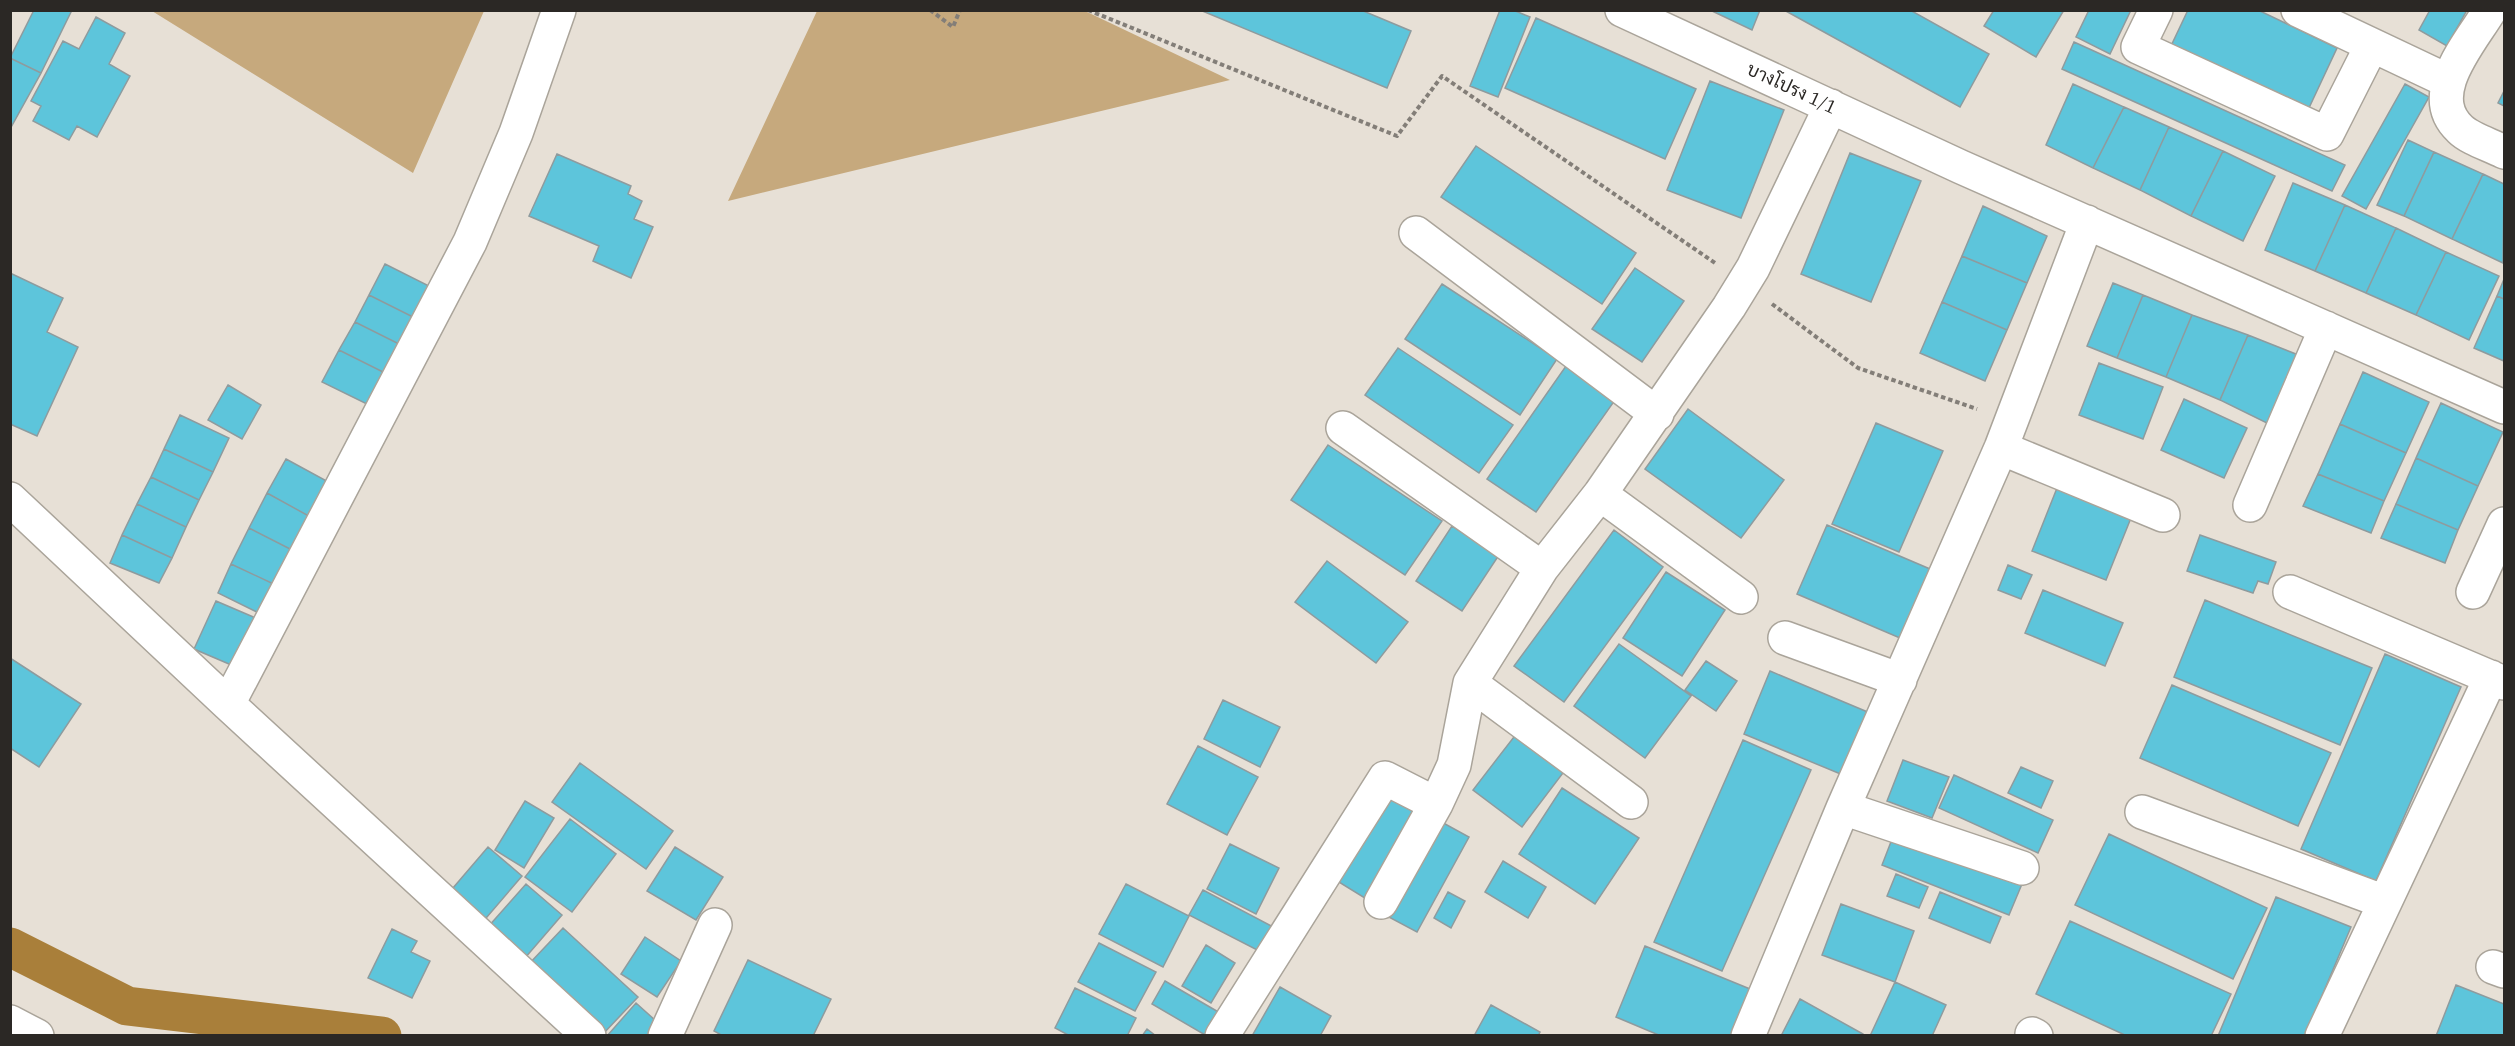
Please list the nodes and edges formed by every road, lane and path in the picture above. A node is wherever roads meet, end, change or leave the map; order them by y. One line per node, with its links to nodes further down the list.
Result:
1 (559, 10): 35 (street)
2 (930, 10): 3 (path)
3 (960, 10)
4 (1088, 10): 16 (path)
5 (1622, 10): 9 (street, บางโปรง 1/1)
6 (2157, 10): 10 (street)
7 (2298, 10): 10 (street)
8 (2490, 10): 11 (street)
9 (1666, 20): 12 (street, บางโปรง 1/1)
10 (2372, 45): 11 (street)
11 (2448, 81): 13 (street)
12 (1831, 106): 14 (street, บางโปรง 1/1); 16 (street)
13 (2505, 152)
14 (2087, 222): 17 (street, บางโปรง 1/1); 21 (street)
15 (1416, 233): 19 (street)
16 (1744, 283): 19 (street); 21 (path)
17 (2326, 328): 18 (street, บางโปรง 1/1); 24 (street)
18 (2505, 407)
19 (1657, 414): 22 (street)
20 (1343, 428): 27 (street)
21 (2007, 435): 25 (street); 32 (street)
22 (1600, 494): 27 (street); 30 (street)
23 (10, 499): 35 (street)
24 (2250, 505)
25 (2163, 515)
26 (2505, 524): 29 (street)
27 (1542, 567): 34 (street)
28 (2290, 592): 33 (street)
29 (2473, 592)
30 (1741, 597)
31 (1785, 638): 32 (street)
32 (1900, 680): 38 (street)
33 (2498, 680): 42 (street)
34 (1470, 683): 36 (street); 37 (street)
35 (228, 704): 46 (street)
36 (1630, 802)
37 (1436, 804): 41 (street); 48 (street)
38 (1843, 808): 40 (street); 49 (street)
39 (2142, 812): 42 (street)
40 (2022, 868)
41 (1381, 902)
42 (2385, 902): 50 (street)
43 (715, 925): 47 (street)
44 (10, 1022): 45 (street)
45 (38, 1035)
46 (589, 1035)
47 (665, 1035)
48 (1222, 1035)
49 (1748, 1035)
50 (2322, 1035)

